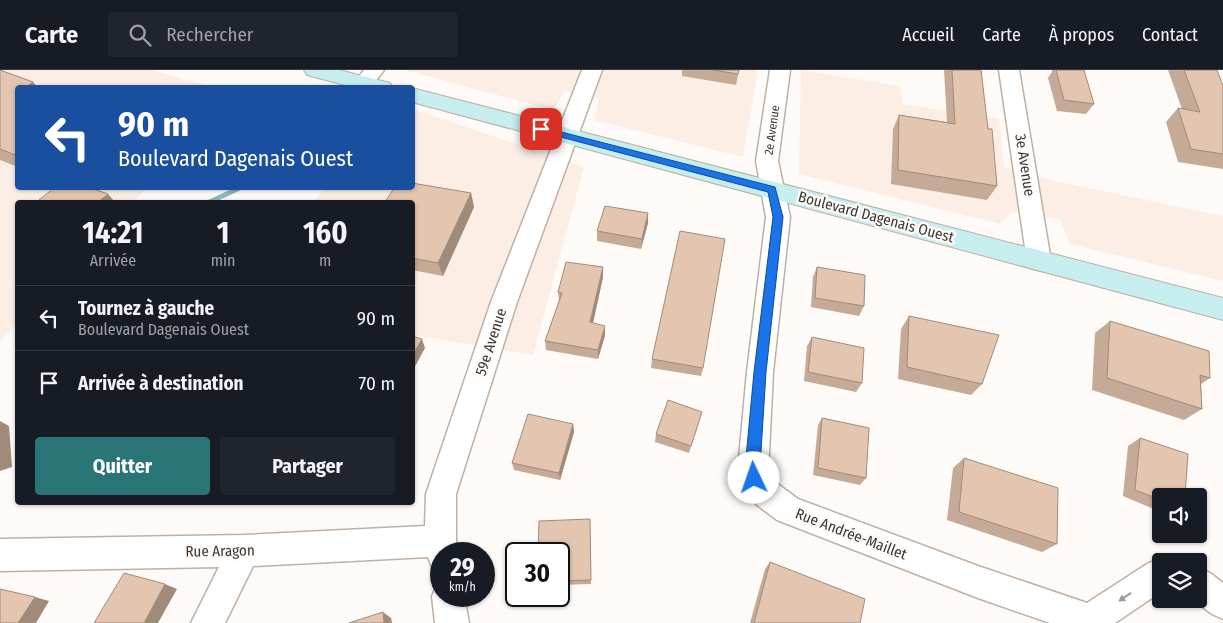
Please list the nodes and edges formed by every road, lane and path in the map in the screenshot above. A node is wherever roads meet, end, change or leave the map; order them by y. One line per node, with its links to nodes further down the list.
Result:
1 (314, 70): 5 (main road)
2 (592, 70): 7 (street, 59e Avenue)
3 (780, 70): 8 (street, 2e Avenue)
4 (1009, 70): 9 (street, 3e Avenue)
5 (374, 80)
6 (415, 96): 7 (main road, Boulevard Dagenais Ouest)
7 (568, 135): 8 (main road, Boulevard Dagenais Ouest); 11 (street, 59e Avenue)
8 (772, 190): 9 (main road, Boulevard Dagenais Ouest); 19 (street, Rue Andrée-Maillet)
9 (1039, 261): 10 (main road, Boulevard Dagenais Ouest)
10 (1223, 309)
11 (441, 542)
12 (430, 548): 13 (street, Rue Aragon)
13 (244, 552): 14 (street, Rue Aragon); 20 (street)
14 (0, 555)
15 (1152, 579): 19 (street, Rue Andrée-Maillet, one-way to 19)
16 (1207, 590): 17 (street)
17 (1223, 603)
18 (450, 607): 21 (street)
19 (1094, 622)
20 (208, 623)
21 (452, 623)

